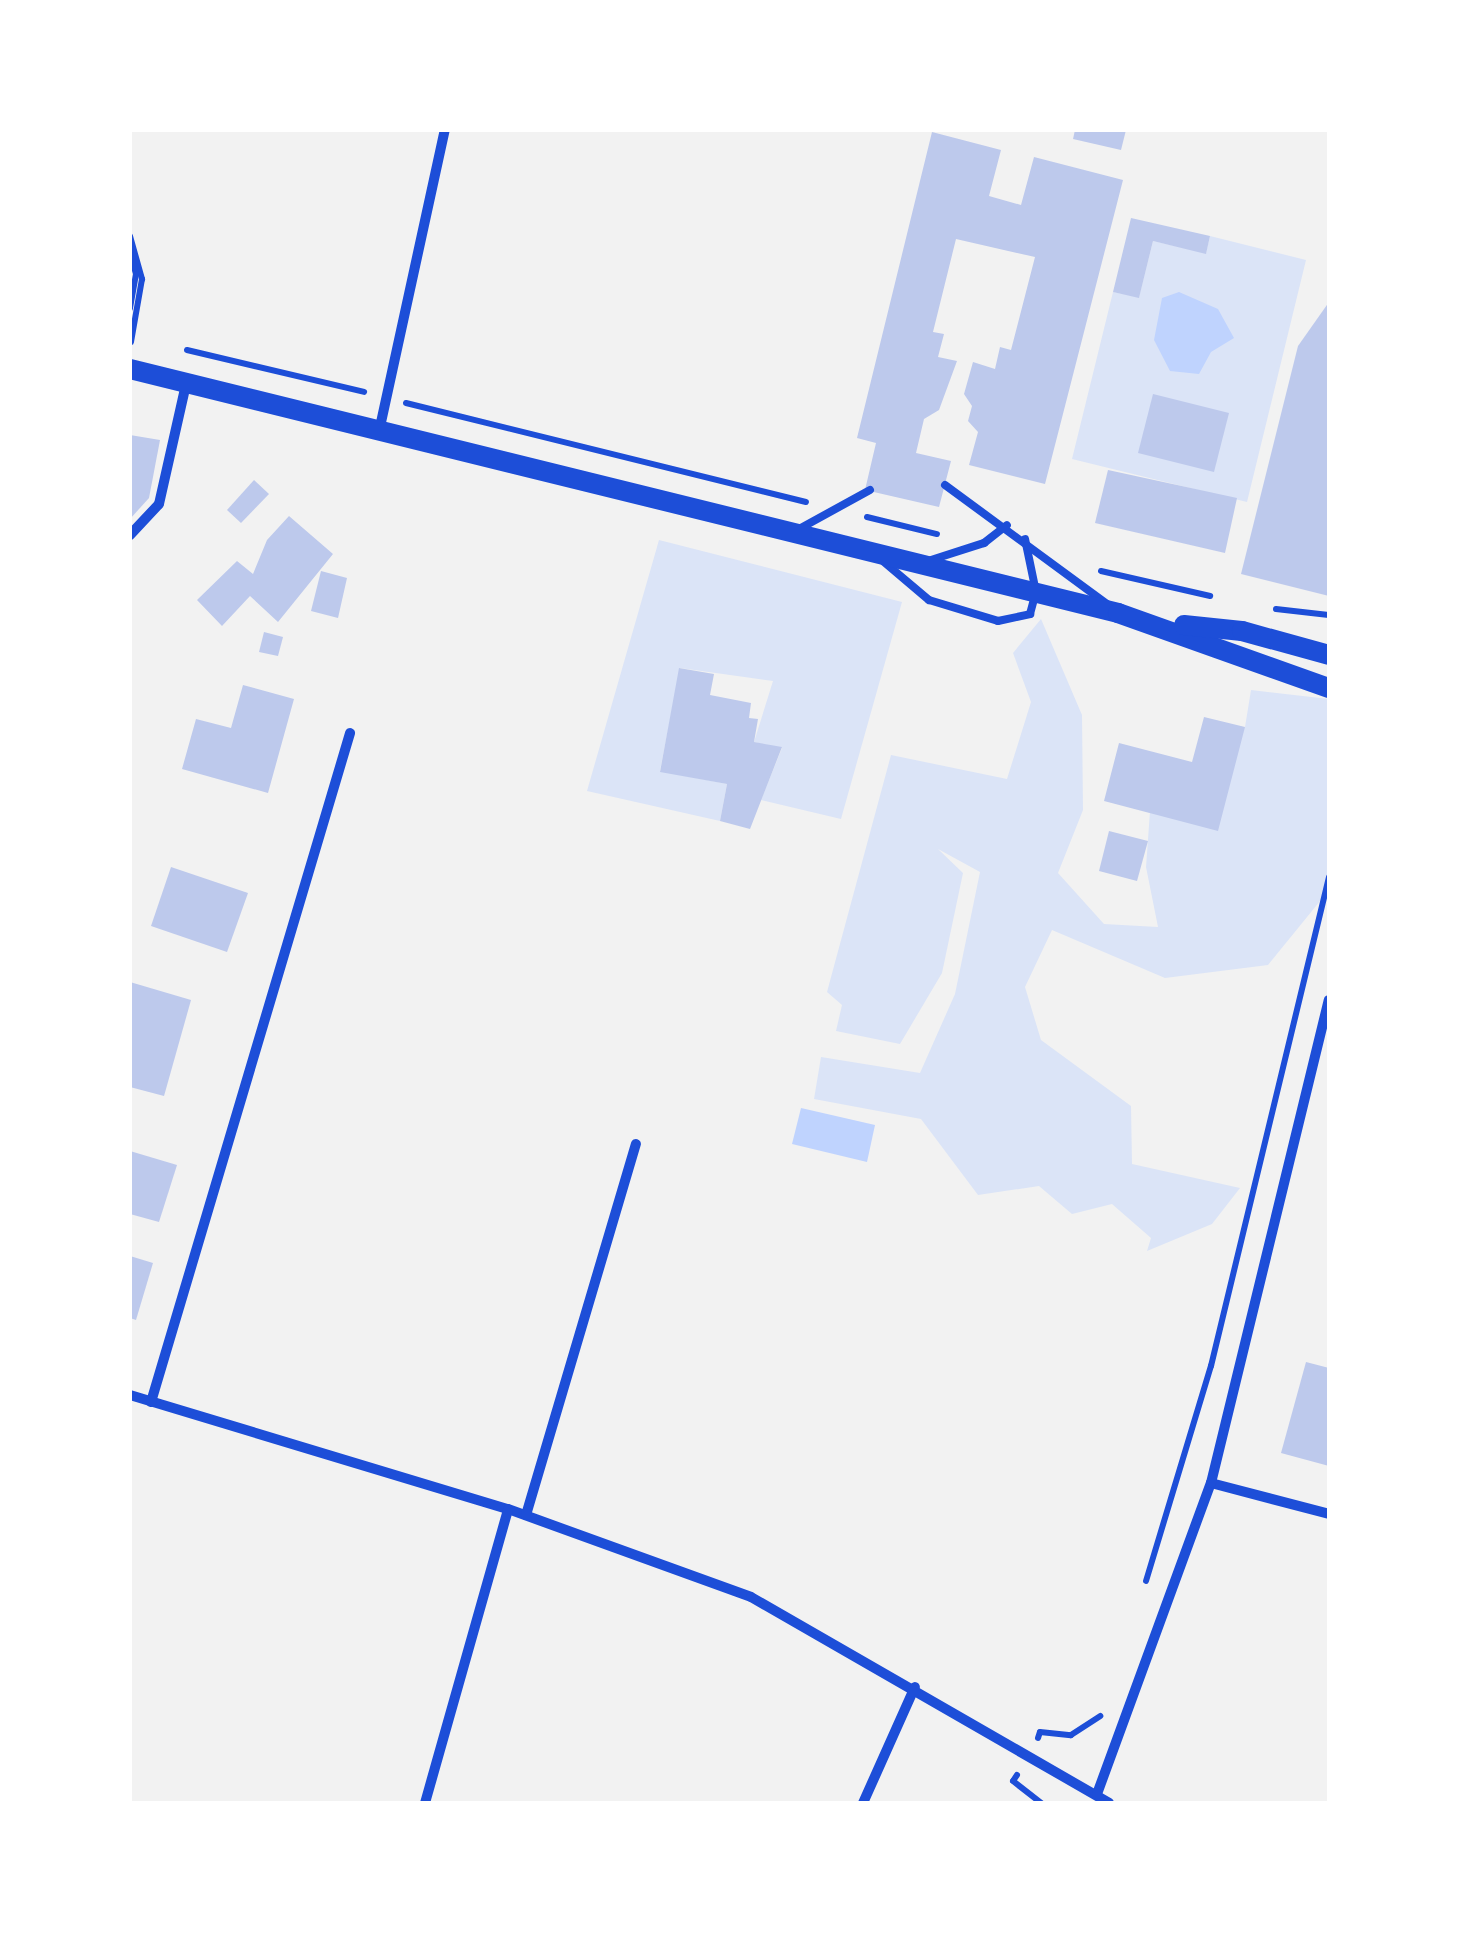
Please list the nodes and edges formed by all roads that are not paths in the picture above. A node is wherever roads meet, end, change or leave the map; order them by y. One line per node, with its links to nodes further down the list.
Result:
1 (445, 130): 4 (street)
2 (130, 368): 3 (main road)
3 (187, 379): 4 (main road); 9 (street)
4 (380, 428): 8 (main road)
5 (945, 485): 7 (lane)
6 (870, 490): 8 (lane)
7 (1007, 525): 10 (lane); 12 (lane)
8 (794, 531): 11 (main road)
9 (130, 535)
10 (1026, 539): 13 (lane); 14 (lane)
11 (869, 550): 12 (main road); 13 (lane)
12 (919, 563): 13 (main road)
13 (1036, 592): 14 (main road)
14 (1118, 613): 15 (main road)
15 (1142, 620): 16 (main road); 17 (main road)
16 (1213, 644): 18 (main road); 19 (main road)
17 (1329, 654)
18 (1329, 668)
19 (1329, 688)
20 (350, 733): 24 (street)
21 (1329, 1000): 25 (street)
22 (636, 1144): 28 (street)
23 (130, 1395): 24 (street)
24 (151, 1402): 26 (street)
25 (1211, 1483): 27 (street); 30 (street)
26 (508, 1509): 28 (street); 31 (street)
27 (1329, 1514)
28 (526, 1516): 29 (street)
29 (915, 1687): 30 (street); 32 (street)
30 (1098, 1794): 33 (street)
31 (424, 1803)
32 (864, 1803)
33 (1109, 1803)

